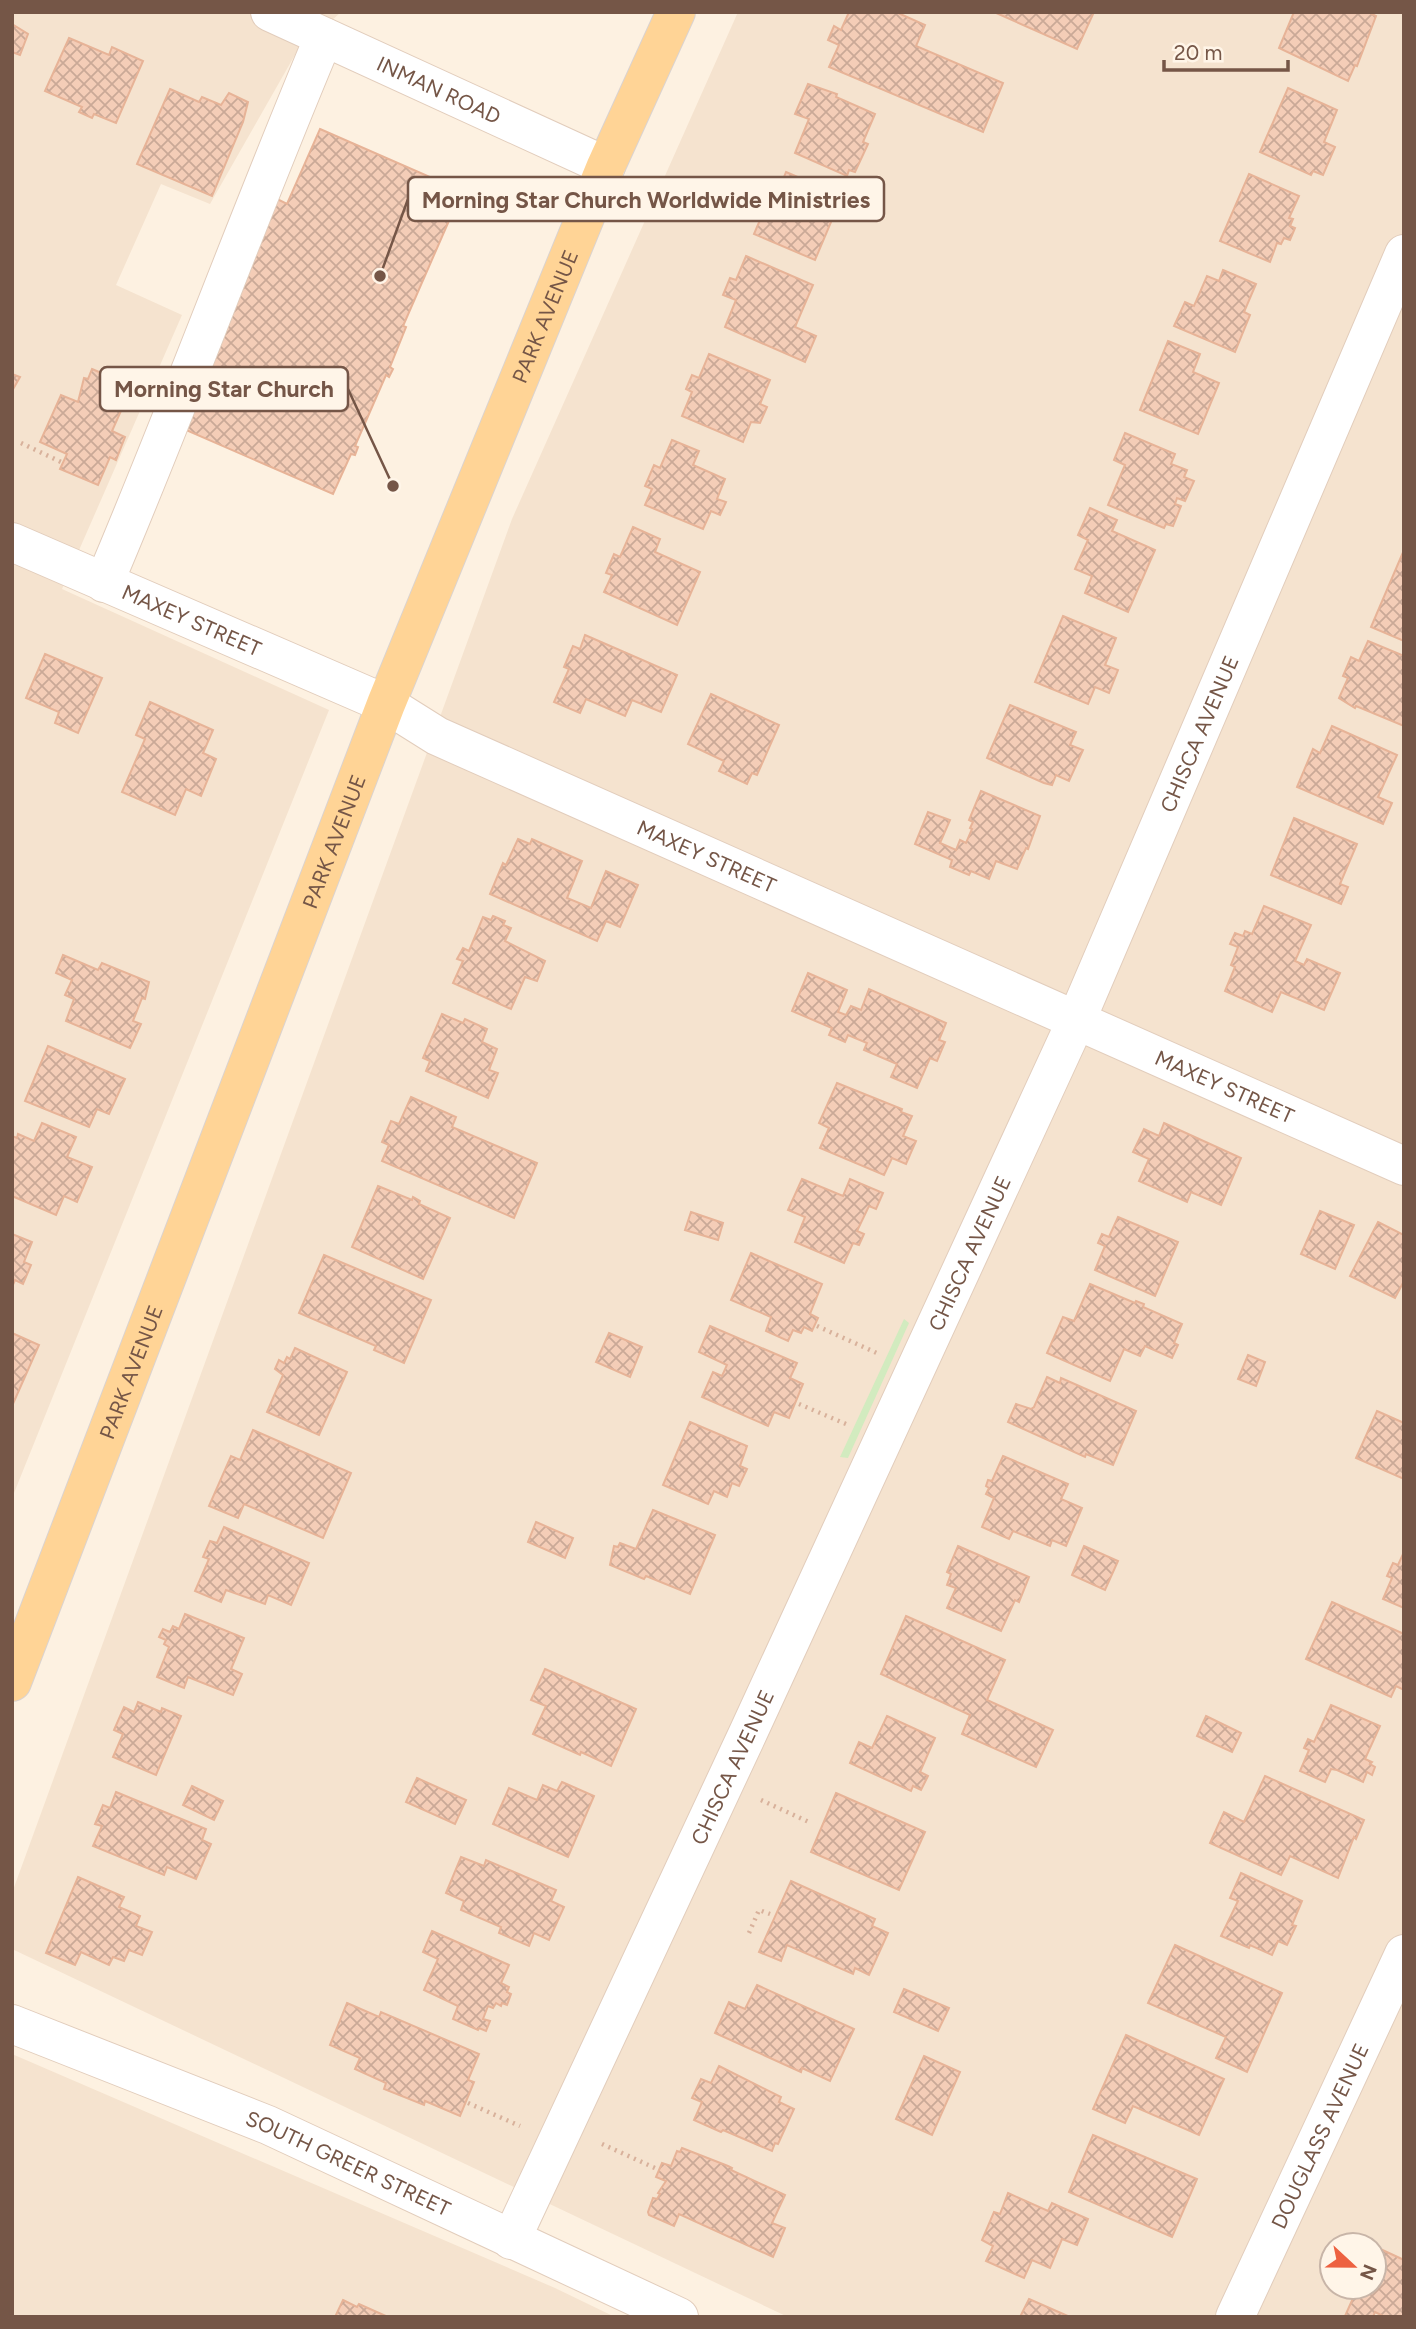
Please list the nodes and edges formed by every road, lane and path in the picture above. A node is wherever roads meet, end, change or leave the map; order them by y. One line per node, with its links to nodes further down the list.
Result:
1 (270, 12): 3 (street, INMAN ROAD)
2 (676, 12): 4 (main road, PARK AVENUE)
3 (324, 37): 4 (street, INMAN ROAD); 9 (street)
4 (606, 166): 10 (main road, PARK AVENUE)
5 (1404, 254): 11 (street, CHISCA AVENUE)
6 (21, 443): 7 (path)
7 (61, 461)
8 (12, 542): 9 (street, MAXEY STREET)
9 (104, 583): 10 (street, MAXEY STREET)
10 (386, 704): 11 (street, MAXEY STREET); 17 (main road, PARK AVENUE)
11 (1076, 1021): 12 (street, MAXEY STREET); 28 (street, CHISCA AVENUE)
12 (1404, 1166)
13 (817, 1326): 14 (path)
14 (883, 1356)
15 (799, 1404): 16 (path)
16 (850, 1426)
17 (12, 1682)
18 (761, 1800): 19 (path)
19 (811, 1823)
20 (770, 1914): 21 (path)
21 (749, 1933)
22 (1404, 1954): 30 (street, DOUGLASS AVENUE)
23 (12, 2024): 28 (street, SOUTH GREER STREET)
24 (468, 2103): 25 (path)
25 (524, 2128)
26 (601, 2144): 27 (path)
27 (655, 2168)
28 (511, 2240): 29 (street, SOUTH GREER STREET)
29 (679, 2317)
30 (1235, 2317)

